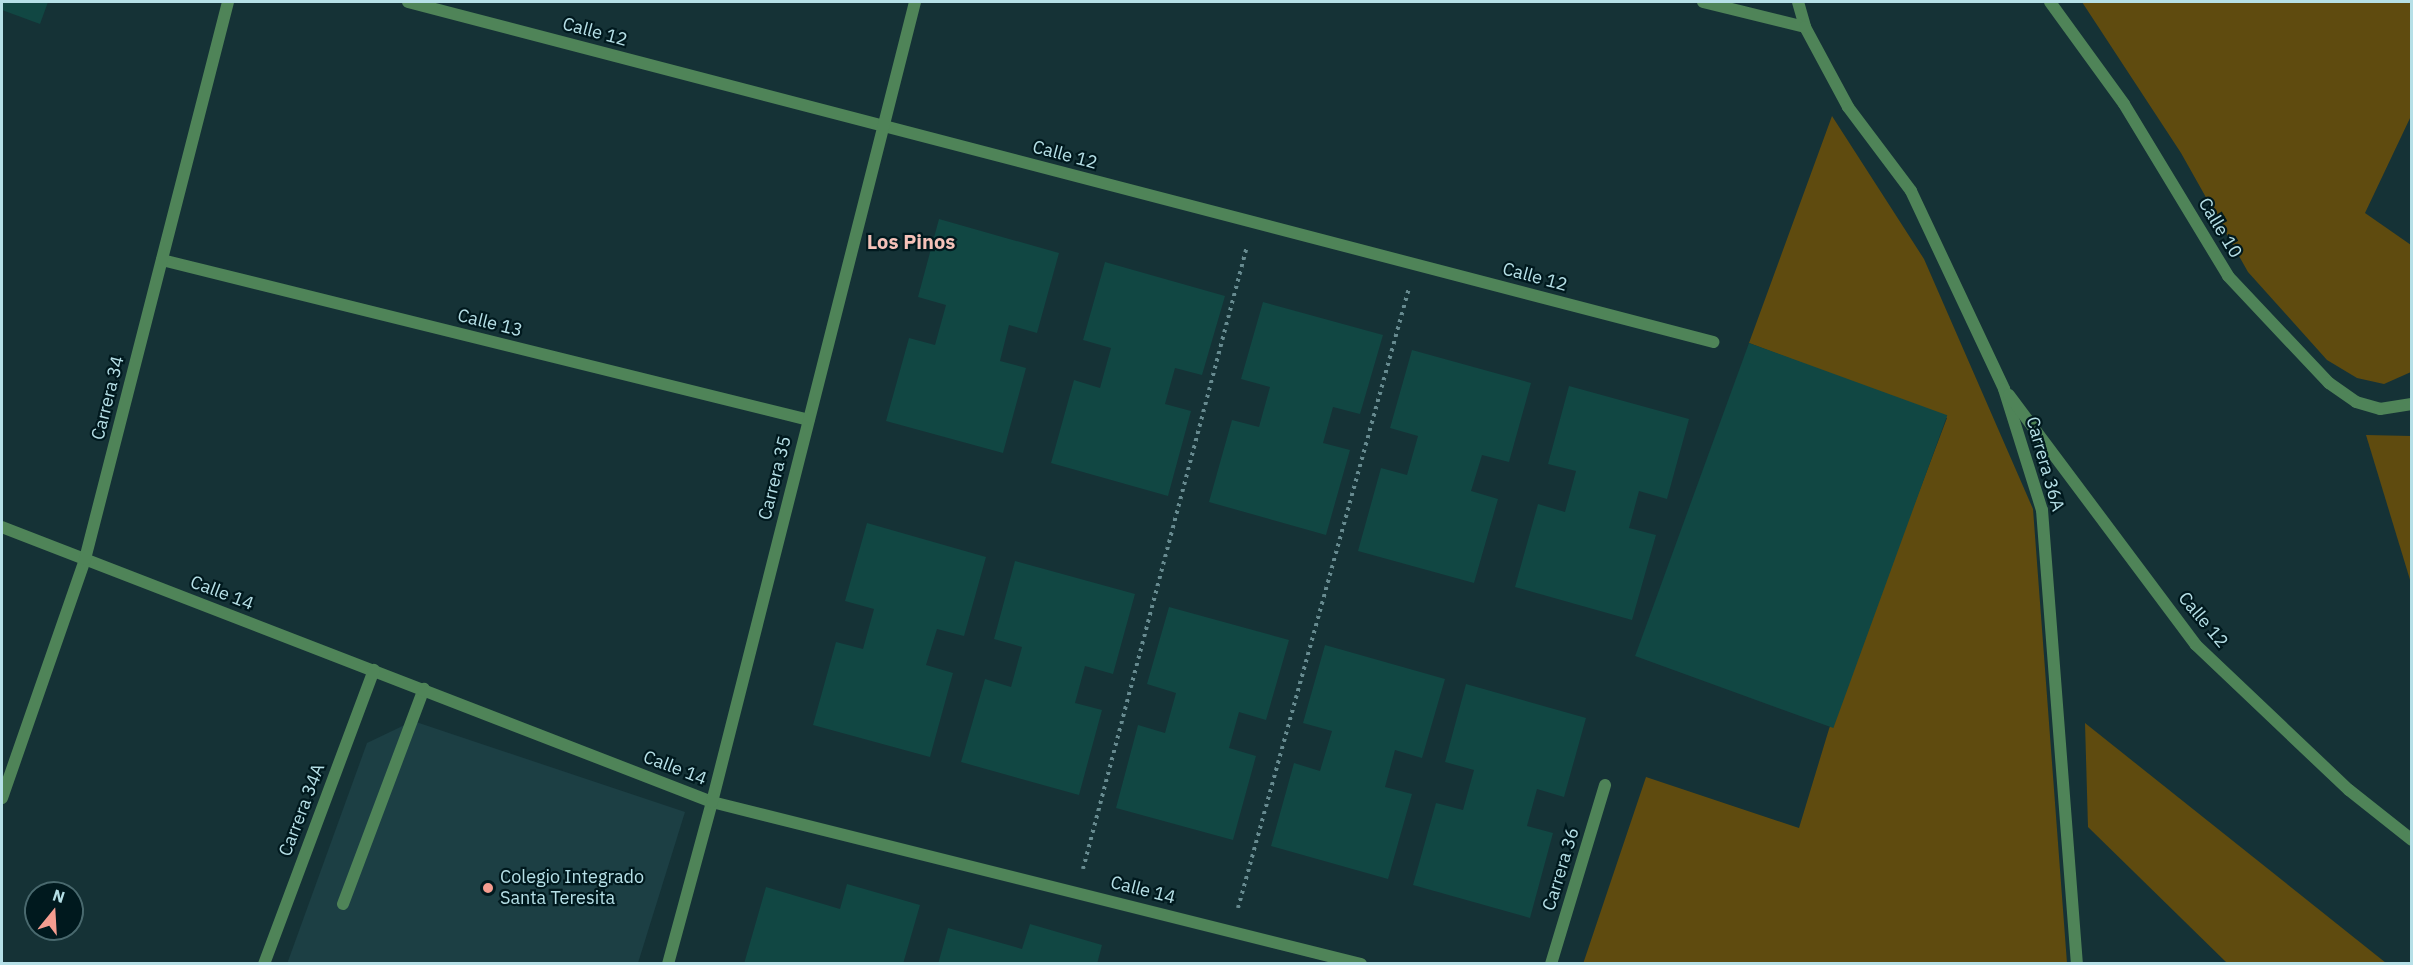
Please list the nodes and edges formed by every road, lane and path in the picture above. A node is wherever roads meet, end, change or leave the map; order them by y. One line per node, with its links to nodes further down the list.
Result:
1 (228, 2): 10 (street, Carrera 34)
2 (408, 2): 8 (street, Calle 12)
3 (915, 2): 8 (street, Carrera 35)
4 (1703, 2): 7 (street)
5 (1798, 2): 7 (street, Carrera 36A)
6 (2050, 2): 14 (street, Calle 10)
7 (1804, 27): 13 (street, Carrera 36A)
8 (884, 126): 9 (street, Calle 12); 15 (street, Carrera 35)
9 (1254, 222): 11 (street, Calle 12); 24 (path)
10 (162, 260): 15 (street, Calle 13); 17 (street, Carrera 34)
11 (1416, 264): 12 (street, Calle 12); 26 (path)
12 (1713, 342)
13 (2004, 389): 23 (street, Calle 12); 31 (street, Carrera 36A)
14 (2412, 404)
15 (809, 420): 22 (street, Carrera 35)
16 (2, 527): 17 (street, Calle 14)
17 (85, 559): 18 (street, Calle 14); 21 (street, Carrera 34)
18 (374, 670): 19 (street, Calle 14); 27 (street, Carrera 34A)
19 (424, 689): 22 (street, Calle 14); 25 (street)
20 (1605, 785): 30 (street, Carrera 36)
21 (2, 798)
22 (712, 802): 24 (street, Calle 14); 28 (street, Carrera 35)
23 (2412, 840)
24 (1076, 892): 26 (street, Calle 14)
25 (343, 904)
26 (1232, 931): 29 (street, Calle 14)
27 (264, 963)
28 (668, 963)
29 (1361, 963)
30 (1551, 963)
31 (2077, 963)

